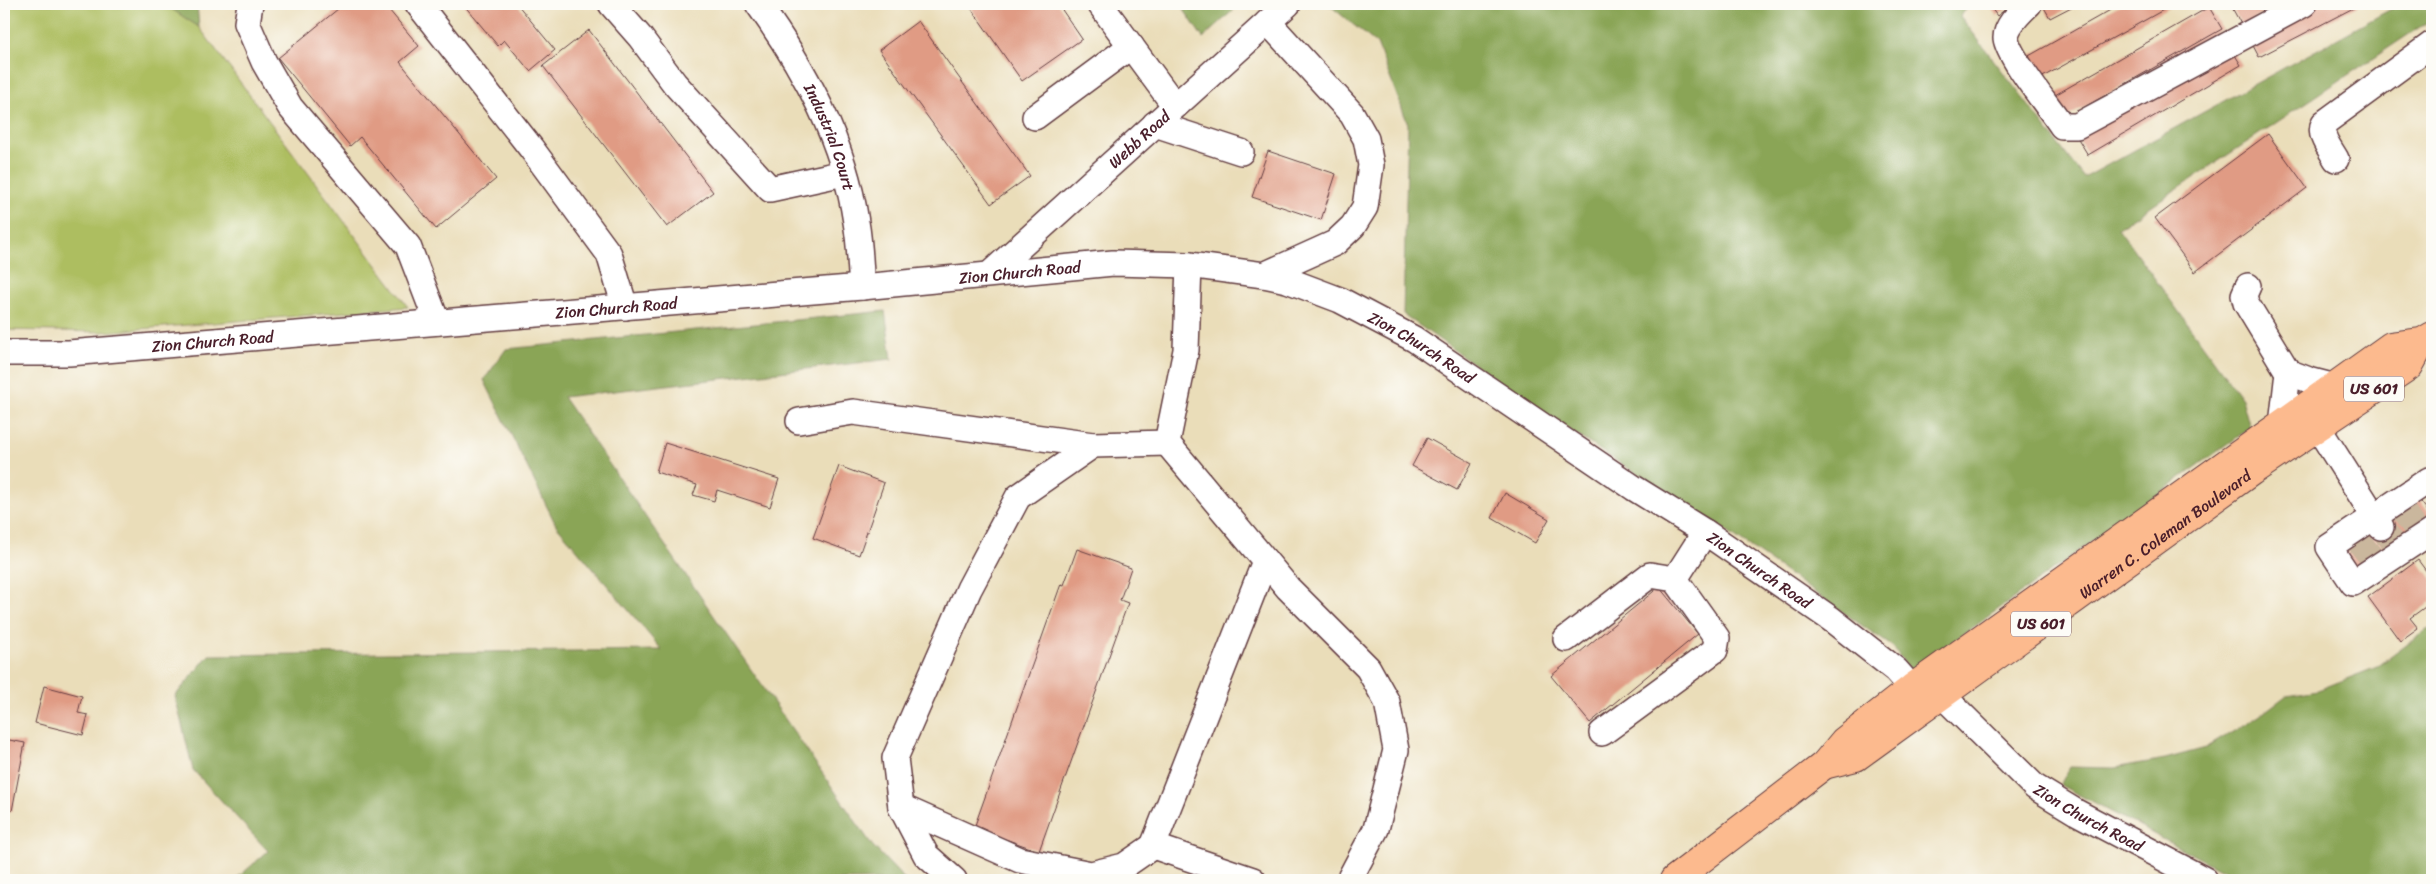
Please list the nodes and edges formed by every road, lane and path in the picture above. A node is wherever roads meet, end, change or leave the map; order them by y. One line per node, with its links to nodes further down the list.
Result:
1 (250, 4): 24 (street)
2 (418, 4): 23 (street)
3 (611, 4): 17 (street)
4 (758, 4): 17 (street, Industrial Court)
5 (1100, 4): 11 (street)
6 (1288, 4): 9 (street, Webb Road)
7 (2029, 4): 8 (street)
8 (2304, 4)
9 (1268, 22): 12 (street, Webb Road); 20 (street)
10 (2432, 44): 16 (street)
11 (1131, 46): 12 (street); 13 (street)
12 (1175, 106): 14 (street, Webb Road)
13 (1035, 117)
14 (1155, 124): 15 (street); 19 (street, Webb Road)
15 (1241, 152)
16 (2336, 159)
17 (844, 172): 22 (street, Industrial Court)
18 (1189, 265): 19 (street, Zion Church Road); 20 (street, Zion Church Road); 32 (street)
19 (990, 274): 22 (street, Zion Church Road)
20 (1264, 274): 36 (street, Zion Church Road)
21 (2248, 286): 27 (street)
22 (862, 287): 23 (street, Zion Church Road)
23 (625, 306): 24 (street, Zion Church Road)
24 (436, 322): 26 (street, Zion Church Road)
25 (2427, 339): 28 (highway, Warren C. Coleman Boulevard / US 601); 31 (highway, Warren C. Coleman Boulevard / US 601)
26 (5, 360)
27 (2288, 372): 28 (street); 30 (street)
28 (2336, 387): 30 (highway, Warren C. Coleman Boulevard / US 601)
29 (799, 421): 33 (street)
30 (2282, 425): 41 (highway, Warren C. Coleman Boulevard / US 601)
31 (2316, 426): 37 (street); 42 (highway, Warren C. Coleman Boulevard / US 601)
32 (1167, 443): 33 (street); 38 (street)
33 (1093, 445): 45 (street)
34 (2432, 486): 35 (street)
35 (2414, 522): 37 (street); 37 (street)
36 (1705, 532): 39 (street); 41 (street, Zion Church Road)
37 (2387, 535): 37 (street)
38 (1265, 561): 46 (street); 49 (street)
39 (1675, 579): 40 (street); 43 (street)
40 (1566, 639)
41 (1912, 688): 44 (highway, Warren C. Coleman Boulevard / US 601)
42 (1943, 696): 44 (highway, Warren C. Coleman Boulevard / US 601); 51 (street, Zion Church Road)
43 (1602, 733)
44 (1824, 765): 50 (highway, Warren C. Coleman Boulevard / US 601)
45 (901, 807): 46 (street); 47 (street)
46 (1153, 846): 48 (street)
47 (954, 880)
48 (1252, 880)
49 (1349, 880)
50 (1674, 880)
51 (2205, 880)

